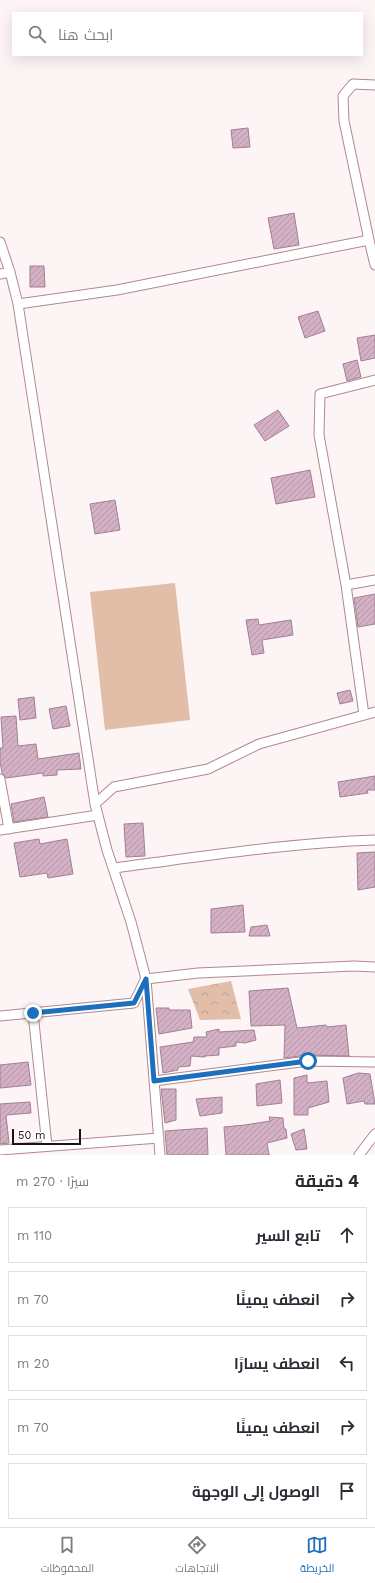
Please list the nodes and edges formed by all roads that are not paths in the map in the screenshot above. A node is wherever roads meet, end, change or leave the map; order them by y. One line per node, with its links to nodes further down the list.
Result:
1 (375, 85): 2 (street)
2 (369, 240): 4 (street); 7 (street)
3 (0, 242): 5 (street)
4 (375, 265)
5 (10, 272): 6 (street); 7 (street)
6 (0, 274)
7 (18, 304): 14 (street)
8 (375, 380): 10 (street)
9 (375, 580): 10 (street)
10 (346, 585): 12 (street)
11 (375, 712): 12 (street)
12 (364, 714): 14 (street)
13 (0, 780): 16 (street)
14 (95, 804): 15 (street)
15 (98, 815): 16 (street); 18 (street)
16 (5, 829)
17 (375, 840): 18 (street)
18 (113, 868): 20 (street)
19 (375, 967): 20 (street)
20 (146, 979): 21 (street); 24 (street)
21 (33, 1013): 22 (street); 27 (street)
22 (0, 1016)
23 (375, 1062): 24 (street)
24 (154, 1081): 26 (street)
25 (375, 1134): 30 (street)
26 (159, 1138): 27 (street); 29 (street)
27 (47, 1146): 28 (street)
28 (0, 1150)
29 (160, 1155)
30 (359, 1155)

